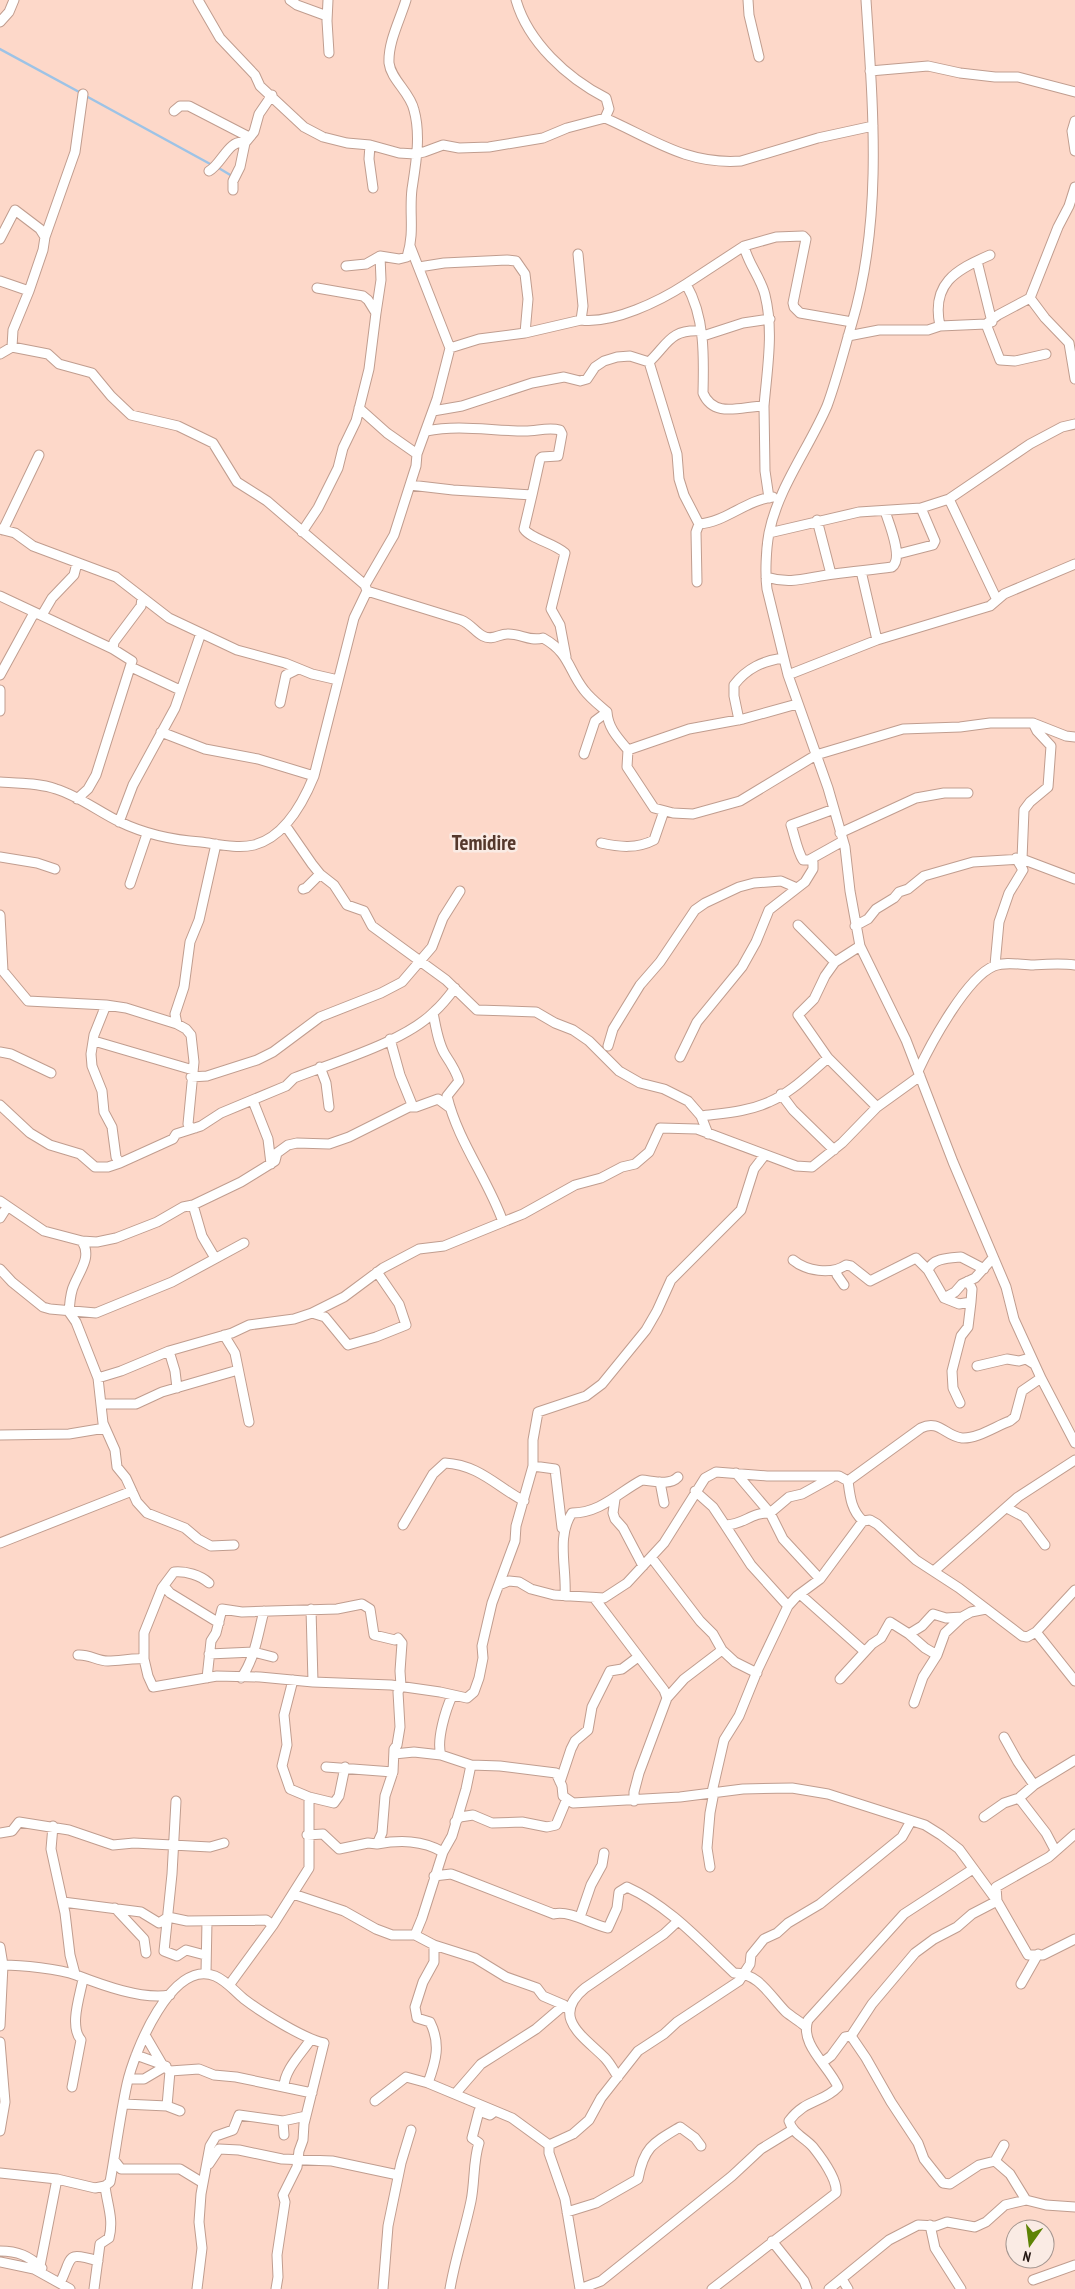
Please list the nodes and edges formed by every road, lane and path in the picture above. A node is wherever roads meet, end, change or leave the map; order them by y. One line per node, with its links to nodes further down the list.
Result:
1 (14, 0): 10 (street)
2 (198, 0): 16 (street)
3 (290, 0): 9 (street)
4 (328, 0): 9 (street)
5 (406, 0): 24 (street)
6 (516, 0): 18 (street)
7 (748, 0): 12 (street)
8 (866, 0): 13 (street)
9 (327, 16): 11 (street)
10 (0, 22)
11 (329, 53)
12 (759, 57)
13 (870, 70): 14 (street); 20 (street)
14 (1075, 92)
15 (84, 94): 29 (street)
16 (272, 95): 21 (street); 22 (street)
17 (174, 111): 21 (street)
18 (605, 118): 20 (street); 24 (street)
19 (1075, 122): 23 (street)
20 (873, 126): 47 (street)
21 (247, 140): 25 (street); 28 (street)
22 (370, 145): 24 (street); 27 (street)
23 (1075, 151)
24 (415, 154): 31 (street)
25 (209, 171)
26 (1075, 187): 43 (street)
27 (373, 188)
28 (233, 190)
29 (45, 237): 30 (street); 42 (street)
30 (0, 239)
31 (410, 246): 35 (street); 38 (street)
32 (744, 246): 40 (street); 45 (street); 47 (street)
33 (578, 254): 46 (street)
34 (990, 255): 36 (street)
35 (380, 256): 37 (street); 44 (street)
36 (977, 261): 48 (street); 49 (street)
37 (346, 266)
38 (419, 267): 50 (street); 54 (street)
39 (0, 281): 42 (street)
40 (686, 284): 46 (street); 51 (street)
41 (317, 288): 44 (street)
42 (29, 291): 53 (street)
43 (1030, 298): 48 (street); 58 (street)
44 (376, 313): 60 (street)
45 (770, 319): 51 (street); 59 (street)
46 (581, 320): 50 (street)
47 (852, 322): 52 (street)
48 (989, 323): 49 (street); 56 (street)
49 (940, 326): 52 (street)
50 (525, 333): 54 (street)
51 (702, 333): 57 (street); 59 (street)
52 (848, 336): 68 (street)
53 (12, 347): 55 (street); 76 (street)
54 (450, 348): 61 (street)
55 (0, 354)
56 (1046, 354)
57 (649, 362): 61 (street); 74 (street)
58 (1075, 379)
59 (764, 406): 69 (street)
60 (359, 408): 64 (street); 76 (street)
61 (433, 410): 63 (street)
62 (1075, 424): 70 (street)
63 (426, 431): 64 (street); 67 (street)
64 (418, 454): 66 (street)
65 (39, 456): 75 (street)
66 (410, 485): 67 (street); 85 (street)
67 (532, 495): 93 (street)
68 (782, 497): 69 (street); 77 (street)
69 (770, 498): 74 (street)
70 (949, 499): 71 (street); 88 (street)
71 (921, 508): 72 (street); 78 (street)
72 (885, 510): 73 (street); 78 (street)
73 (818, 520): 77 (street); 82 (street)
74 (699, 524): 84 (street)
75 (2, 530): 79 (street)
76 (302, 532): 85 (street)
77 (769, 533): 83 (street)
78 (898, 554): 81 (street)
79 (77, 563): 87 (street); 89 (street)
80 (1075, 564): 88 (street)
81 (861, 571): 82 (street); 91 (street)
82 (831, 574): 83 (street)
83 (766, 577): 94 (street)
84 (697, 582)
85 (366, 588): 93 (street); 99 (street)
86 (0, 596): 89 (street)
87 (142, 598): 90 (street); 92 (street)
88 (997, 600): 91 (street)
89 (38, 614): 92 (street); 97 (street)
90 (201, 633): 96 (street); 101 (street)
91 (878, 640): 98 (street)
92 (113, 649): 95 (street)
93 (566, 657): 105 (street)
94 (783, 658): 98 (street); 106 (street)
95 (131, 667): 101 (street); 116 (street)
96 (298, 669): 99 (street); 102 (street)
97 (0, 674)
98 (788, 676): 103 (street)
99 (338, 680): 113 (street)
100 (0, 690): 104 (street)
101 (180, 690): 108 (street)
102 (280, 703)
103 (797, 704): 106 (street); 112 (street)
104 (0, 711)
105 (607, 712): 110 (street); 111 (street)
106 (739, 720): 110 (street)
107 (1033, 723): 109 (street); 112 (street); 126 (street)
108 (161, 732): 113 (street); 119 (street)
109 (1075, 737)
110 (628, 750): 118 (street)
111 (584, 754)
112 (816, 755): 117 (street); 118 (street)
113 (314, 776): 120 (street)
114 (0, 781): 116 (street)
115 (968, 793): 122 (street)
116 (77, 799): 119 (street)
117 (834, 809): 122 (street); 127 (street)
118 (664, 811): 123 (street)
119 (119, 822): 121 (street)
120 (285, 825): 124 (street); 129 (street)
121 (147, 834): 124 (street); 131 (street)
122 (841, 837): 127 (street); 137 (street)
123 (601, 843)
124 (216, 844): 147 (street)
125 (0, 857): 128 (street)
126 (1019, 858): 130 (street); 137 (street); 141 (street)
127 (809, 860): 132 (street)
128 (55, 869)
129 (320, 874): 133 (street); 139 (street)
130 (1075, 879)
131 (130, 884)
132 (797, 888): 150 (street); 152 (street)
133 (303, 889)
134 (460, 891): 139 (street)
135 (0, 915): 143 (street)
136 (798, 925): 140 (street)
137 (855, 926): 138 (street)
138 (860, 946): 140 (street); 157 (street)
139 (420, 962): 144 (street); 156 (street)
140 (835, 962): 153 (street)
141 (995, 965): 142 (street); 157 (street)
142 (1075, 965)
143 (2, 971): 145 (street)
144 (455, 988): 146 (street); 166 (street)
145 (106, 1005): 147 (street); 149 (street)
146 (434, 1013): 148 (street); 163 (street)
147 (177, 1024): 156 (street)
148 (390, 1039): 154 (street); 162 (street)
149 (94, 1041): 156 (street); 172 (street)
150 (608, 1046)
151 (0, 1052): 155 (street)
152 (680, 1057)
153 (828, 1058): 158 (street); 164 (street)
154 (320, 1067): 159 (street); 161 (street)
155 (50, 1073)
156 (192, 1073): 165 (street)
157 (919, 1073): 164 (street); 181 (street)
158 (782, 1094): 166 (street); 170 (street)
159 (253, 1101): 167 (street); 173 (street)
160 (0, 1105): 172 (street)
161 (329, 1107)
162 (413, 1107): 163 (street); 173 (street)
163 (449, 1107): 177 (street)
164 (877, 1107): 170 (street)
165 (188, 1114): 167 (street); 168 (street)
166 (700, 1116): 169 (street)
167 (196, 1128): 168 (street)
168 (176, 1134): 172 (street)
169 (708, 1134): 171 (street); 177 (street)
170 (834, 1150): 171 (street)
171 (764, 1156): 209 (street)
172 (120, 1163)
173 (271, 1164): 175 (street)
174 (3, 1204): 176 (street); 178 (street)
175 (192, 1205): 178 (street); 180 (street)
176 (0, 1218)
177 (503, 1222): 187 (street)
178 (82, 1242): 192 (street)
179 (244, 1243): 180 (street)
180 (215, 1258): 192 (street)
181 (993, 1258): 186 (street); 196 (street)
182 (793, 1260): 184 (street)
183 (0, 1269): 192 (street)
184 (837, 1270): 185 (street); 189 (street)
185 (928, 1270): 186 (street); 190 (street)
186 (984, 1270): 188 (street)
187 (377, 1272): 193 (street); 193 (street)
188 (968, 1281): 190 (street); 191 (street)
189 (844, 1285)
190 (944, 1298): 191 (street)
191 (970, 1302): 202 (street)
192 (69, 1312): 199 (street)
193 (312, 1313): 194 (street)
194 (224, 1335): 195 (street); 198 (street)
195 (169, 1351): 199 (street); 201 (street)
196 (1036, 1365): 197 (street); 200 (street)
197 (977, 1366)
198 (238, 1370): 201 (street); 204 (street)
199 (98, 1378): 203 (street)
200 (1041, 1378): 207 (street); 213 (street)
201 (177, 1388): 203 (street)
202 (960, 1403)
203 (103, 1404): 205 (street)
204 (250, 1422)
205 (105, 1428): 206 (street); 215 (street)
206 (0, 1435)
207 (1075, 1443)
208 (1075, 1460): 220 (street)
209 (533, 1466): 218 (street); 225 (street)
210 (736, 1473): 211 (street); 216 (street); 221 (street)
211 (839, 1476): 213 (street); 221 (street)
212 (678, 1477): 214 (street)
213 (848, 1481): 222 (street)
214 (660, 1482): 217 (street); 219 (street)
215 (132, 1490): 226 (street); 227 (street)
216 (695, 1491): 224 (street); 229 (street)
217 (615, 1499): 225 (street); 230 (street)
218 (524, 1501): 223 (street); 234 (street)
219 (664, 1503)
220 (1007, 1508): 228 (street); 231 (street)
221 (770, 1513): 224 (street); 232 (street)
222 (862, 1520): 231 (street); 232 (street)
223 (403, 1524)
224 (725, 1524): 240 (street)
225 (563, 1534): 238 (street)
226 (0, 1543)
227 (234, 1545)
228 (1044, 1545)
229 (651, 1557): 230 (street); 248 (street)
230 (643, 1566): 239 (street)
231 (934, 1572): 242 (street)
232 (820, 1579): 237 (street)
233 (209, 1583): 235 (street)
234 (499, 1585): 238 (street); 265 (street)
235 (164, 1586): 245 (street); 256 (street)
236 (1075, 1590): 246 (street)
237 (801, 1595): 240 (street); 249 (street)
238 (565, 1596): 239 (street)
239 (595, 1599): 255 (street)
240 (788, 1606): 257 (street)
241 (311, 1609): 243 (street); 263 (street); 264 (street)
242 (986, 1609): 244 (street); 246 (street)
243 (264, 1611): 245 (street); 250 (street)
244 (962, 1617): 247 (street); 253 (street)
245 (219, 1623): 252 (street)
246 (1036, 1632): 262 (street)
247 (909, 1634): 249 (street); 253 (street)
248 (722, 1650): 257 (street); 266 (street)
249 (864, 1651): 260 (street)
250 (254, 1652): 252 (street); 254 (street); 259 (street)
251 (78, 1654): 256 (street)
252 (209, 1654): 258 (street)
253 (937, 1654): 267 (street)
254 (273, 1657)
255 (638, 1657): 266 (street); 276 (street)
256 (144, 1660): 258 (street)
257 (757, 1673): 278 (street)
258 (208, 1678): 259 (street)
259 (241, 1678): 261 (street)
260 (840, 1679)
261 (293, 1680): 263 (street); 279 (street)
262 (1075, 1681)
263 (313, 1682): 264 (street)
264 (401, 1686): 265 (street); 269 (street)
265 (452, 1696): 270 (street)
266 (667, 1698): 281 (street)
267 (914, 1703)
268 (1004, 1736): 277 (street)
269 (394, 1754): 270 (street); 275 (street)
270 (441, 1755): 272 (street)
271 (1075, 1760): 277 (street)
272 (471, 1765): 276 (street); 286 (street)
273 (326, 1767): 274 (street)
274 (345, 1767): 275 (street); 279 (street)
275 (393, 1772): 292 (street)
276 (560, 1782): 283 (street)
277 (1034, 1785): 280 (street)
278 (713, 1792): 281 (street); 285 (street); 297 (street)
279 (309, 1797): 290 (street)
280 (1019, 1798): 284 (street); 294 (street)
281 (634, 1800): 283 (street)
282 (176, 1801): 293 (street)
283 (566, 1801): 286 (street)
284 (984, 1817)
285 (911, 1821): 298 (street); 318 (street)
286 (455, 1823): 295 (street)
287 (53, 1826): 288 (street); 293 (street); 302 (street)
288 (0, 1833)
289 (1075, 1834): 294 (street)
290 (307, 1835): 292 (street); 300 (street)
291 (224, 1844): 293 (street)
292 (377, 1844): 295 (street)
293 (174, 1846): 304 (street)
294 (1056, 1850): 301 (street)
295 (443, 1852): 299 (street)
296 (604, 1853): 305 (street)
297 (710, 1867)
298 (973, 1869): 301 (street); 325 (street)
299 (434, 1876): 305 (street); 309 (street)
300 (292, 1894): 308 (street); 309 (street)
301 (997, 1901): 314 (street); 327 (street)
302 (63, 1902): 303 (street); 319 (street)
303 (114, 1908): 304 (street); 313 (street)
304 (168, 1917): 306 (street); 315 (street)
305 (580, 1917): 307 (street)
306 (206, 1921): 308 (street); 315 (street)
307 (678, 1921): 318 (street); 323 (street)
308 (273, 1925): 320 (street)
309 (415, 1936): 311 (street)
310 (1075, 1939): 314 (street)
311 (434, 1946): 323 (street); 335 (street)
312 (0, 1947): 316 (street)
313 (146, 1953)
314 (1038, 1954): 321 (street)
315 (205, 1956): 317 (street)
316 (3, 1965): 319 (street); 324 (street)
317 (206, 1973): 320 (street); 322 (street)
318 (744, 1973): 325 (street); 333 (street)
319 (79, 1976): 322 (street); 336 (street)
320 (230, 1984): 328 (street)
321 (1021, 1984)
322 (160, 2000): 326 (street)
323 (567, 2008): 333 (street); 339 (street)
324 (0, 2026)
325 (805, 2026): 331 (street)
326 (145, 2035): 330 (street); 332 (street)
327 (851, 2036): 331 (street); 356 (street)
328 (311, 2039): 337 (street); 338 (street)
329 (0, 2042): 347 (street)
330 (136, 2056): 332 (street); 334 (street)
331 (823, 2062): 349 (street)
332 (166, 2067): 334 (street); 337 (street); 342 (street)
333 (618, 2077): 351 (street)
334 (129, 2079): 341 (street)
335 (428, 2083): 339 (street); 340 (street)
336 (72, 2087)
337 (284, 2087): 338 (street)
338 (312, 2092): 345 (street)
339 (455, 2094): 344 (street)
340 (375, 2101)
341 (124, 2104): 342 (street); 354 (street)
342 (167, 2106): 343 (street)
343 (180, 2110)
344 (494, 2112): 351 (street); 381 (street)
345 (306, 2116): 346 (street); 355 (street)
346 (283, 2121): 350 (street); 357 (street)
347 (0, 2128)
348 (411, 2130): 359 (street)
349 (792, 2130): 367 (street); 382 (street)
350 (284, 2135)
351 (549, 2145): 365 (street)
352 (1004, 2145): 356 (street)
353 (701, 2146): 365 (street)
354 (114, 2160): 361 (street); 362 (street)
355 (298, 2160): 357 (street); 359 (street); 379 (street)
356 (995, 2161): 363 (street)
357 (205, 2171): 361 (street)
358 (0, 2173): 360 (street)
359 (398, 2175): 380 (street)
360 (57, 2179): 362 (street); 372 (street)
361 (203, 2183): 378 (street)
362 (105, 2186): 369 (street)
363 (1026, 2200): 364 (street); 366 (street)
364 (1075, 2207)
365 (567, 2212): 382 (street)
366 (930, 2224): 373 (street); 387 (street)
367 (772, 2241): 383 (street); 384 (street)
368 (0, 2251): 372 (street)
369 (98, 2260): 375 (street); 377 (street)
370 (0, 2262): 375 (street)
371 (1075, 2265): 374 (street)
372 (40, 2266): 375 (street)
373 (842, 2279): 385 (street); 386 (street)
374 (1033, 2280)
375 (58, 2282): 376 (street)
376 (70, 2289)
377 (94, 2289)
378 (198, 2289)
379 (276, 2289)
380 (383, 2289)
381 (450, 2289)
382 (580, 2289)
383 (712, 2289)
384 (807, 2289)
385 (829, 2289)
386 (848, 2289)
387 (961, 2289)

